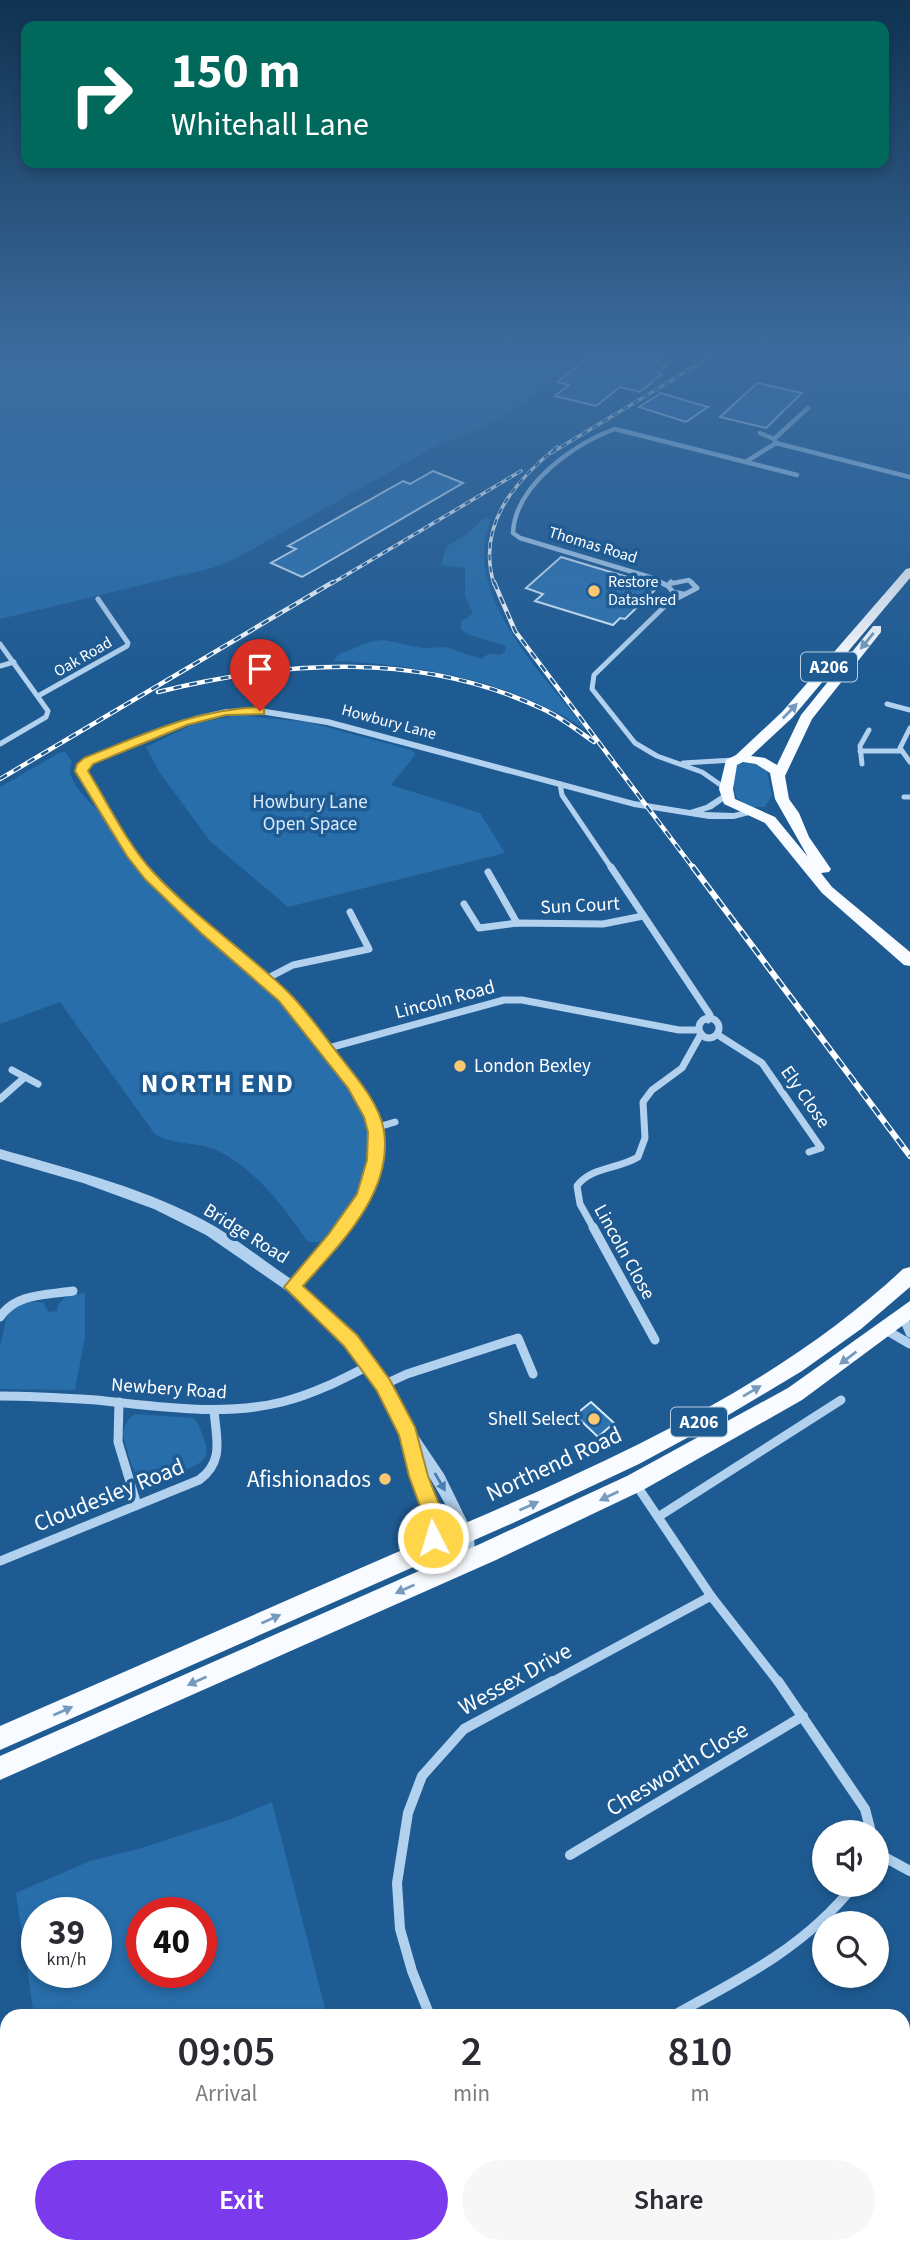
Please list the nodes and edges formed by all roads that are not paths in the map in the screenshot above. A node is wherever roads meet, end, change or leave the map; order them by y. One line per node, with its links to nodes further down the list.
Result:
1 (562, 461): 7 (street, Thomas Road)
2 (747, 461): 4 (street)
3 (851, 461): 5 (street)
4 (797, 475)
5 (910, 477)
6 (910, 571): 27 (main road, A206, one-way to 6)
7 (653, 578): 8 (street, Thomas Road); 9 (street, Thomas Road)
8 (676, 580): 9 (street); 11 (street)
9 (669, 588): 11 (street, Thomas Road); 13 (street)
10 (910, 588): 31 (main road, A206, one-way to 31)
11 (683, 594): 13 (street)
12 (98, 599): 17 (street, Oak Road)
13 (668, 603): 29 (street)
14 (0, 644): 15 (street)
15 (14, 662): 16 (street); 17 (street)
16 (0, 666)
17 (38, 696): 24 (street)
18 (906, 701): 20 (street)
19 (887, 704): 20 (street)
20 (902, 708): 21 (street)
21 (910, 710)
22 (869, 730): 25 (street)
23 (909, 732): 26 (street)
24 (0, 744)
25 (860, 751): 26 (street); 30 (street)
26 (901, 751): 28 (street)
27 (739, 759): 29 (street); 31 (main road); 33 (main road)
28 (910, 761)
29 (682, 763): 33 (street)
30 (862, 764)
31 (779, 775): 34 (main road)
32 (560, 784): 35 (street, Howbury Lane); 40 (street); 44 (street, Howbury Lane)
33 (726, 792): 35 (street); 36 (main road)
34 (782, 799): 36 (main road); 42 (main road)
35 (689, 813): 36 (street, Howbury Lane)
36 (754, 813): 43 (main road)
37 (488, 872): 41 (street, Sun Court)
38 (464, 904): 41 (street, Sun Court)
39 (350, 912): 44 (street)
40 (643, 916): 41 (street, Sun Court); 45 (street)
41 (517, 923)
42 (910, 946)
43 (910, 961)
44 (266, 979): 48 (street)
45 (708, 1020): 46 (street); 47 (street)
46 (699, 1032): 47 (street, Lincoln Road); 48 (street, Lincoln Road); 63 (street, Lincoln Close)
47 (718, 1035): 55 (street, Ely Close)
48 (326, 1049): 54 (street)
49 (12, 1070): 50 (street)
50 (25, 1077): 51 (street); 52 (street)
51 (38, 1084)
52 (0, 1099)
53 (395, 1122): 54 (street)
54 (375, 1128): 58 (street)
55 (809, 1152)
56 (0, 1154): 58 (street, Bridge Road)
57 (910, 1275): 76 (main road, Northend Road / A206, one-way to 57)
58 (292, 1287): 65 (street, Bridge Road)
59 (73, 1292): 60 (street)
60 (0, 1317)
61 (907, 1319): 62 (main road, A206)
62 (886, 1330): 64 (street); 73 (main road, A206, one-way to 73)
63 (655, 1340)
64 (910, 1344)
65 (370, 1365): 67 (street, Bridge Road); 71 (street, Newbery Road)
66 (533, 1374): 67 (street)
67 (383, 1385): 72 (street, Bridge Road)
68 (0, 1396): 70 (street, Newbery Road)
69 (841, 1400): 75 (street)
70 (119, 1402): 71 (street, Newbery Road); 74 (street)
71 (214, 1410): 74 (street, Cloudesley Road)
72 (408, 1433): 76 (street, Bridge Road, one-way to 76); 77 (street, Bridge Road)
73 (635, 1483): 75 (street); 79 (main road, A206, one-way to 79)
74 (137, 1505): 78 (street, Cloudesley Road)
75 (659, 1517): 80 (street)
76 (466, 1534): 77 (main road, Northend Road / A206); 79 (street)
77 (417, 1555): 82 (main road, Northend Road / A206, one-way to 77)
78 (0, 1561)
79 (467, 1561): 83 (main road, A206, one-way to 83)
80 (711, 1596): 81 (street); 89 (street, Wessex Drive)
81 (803, 1716): 84 (street); 85 (street, Chesworth Close)
82 (0, 1738)
83 (0, 1768)
84 (868, 1820)
85 (570, 1854)
86 (889, 1860): 87 (street)
87 (910, 1871)
88 (846, 1897): 90 (street)
89 (427, 2009)
90 (685, 2009)

